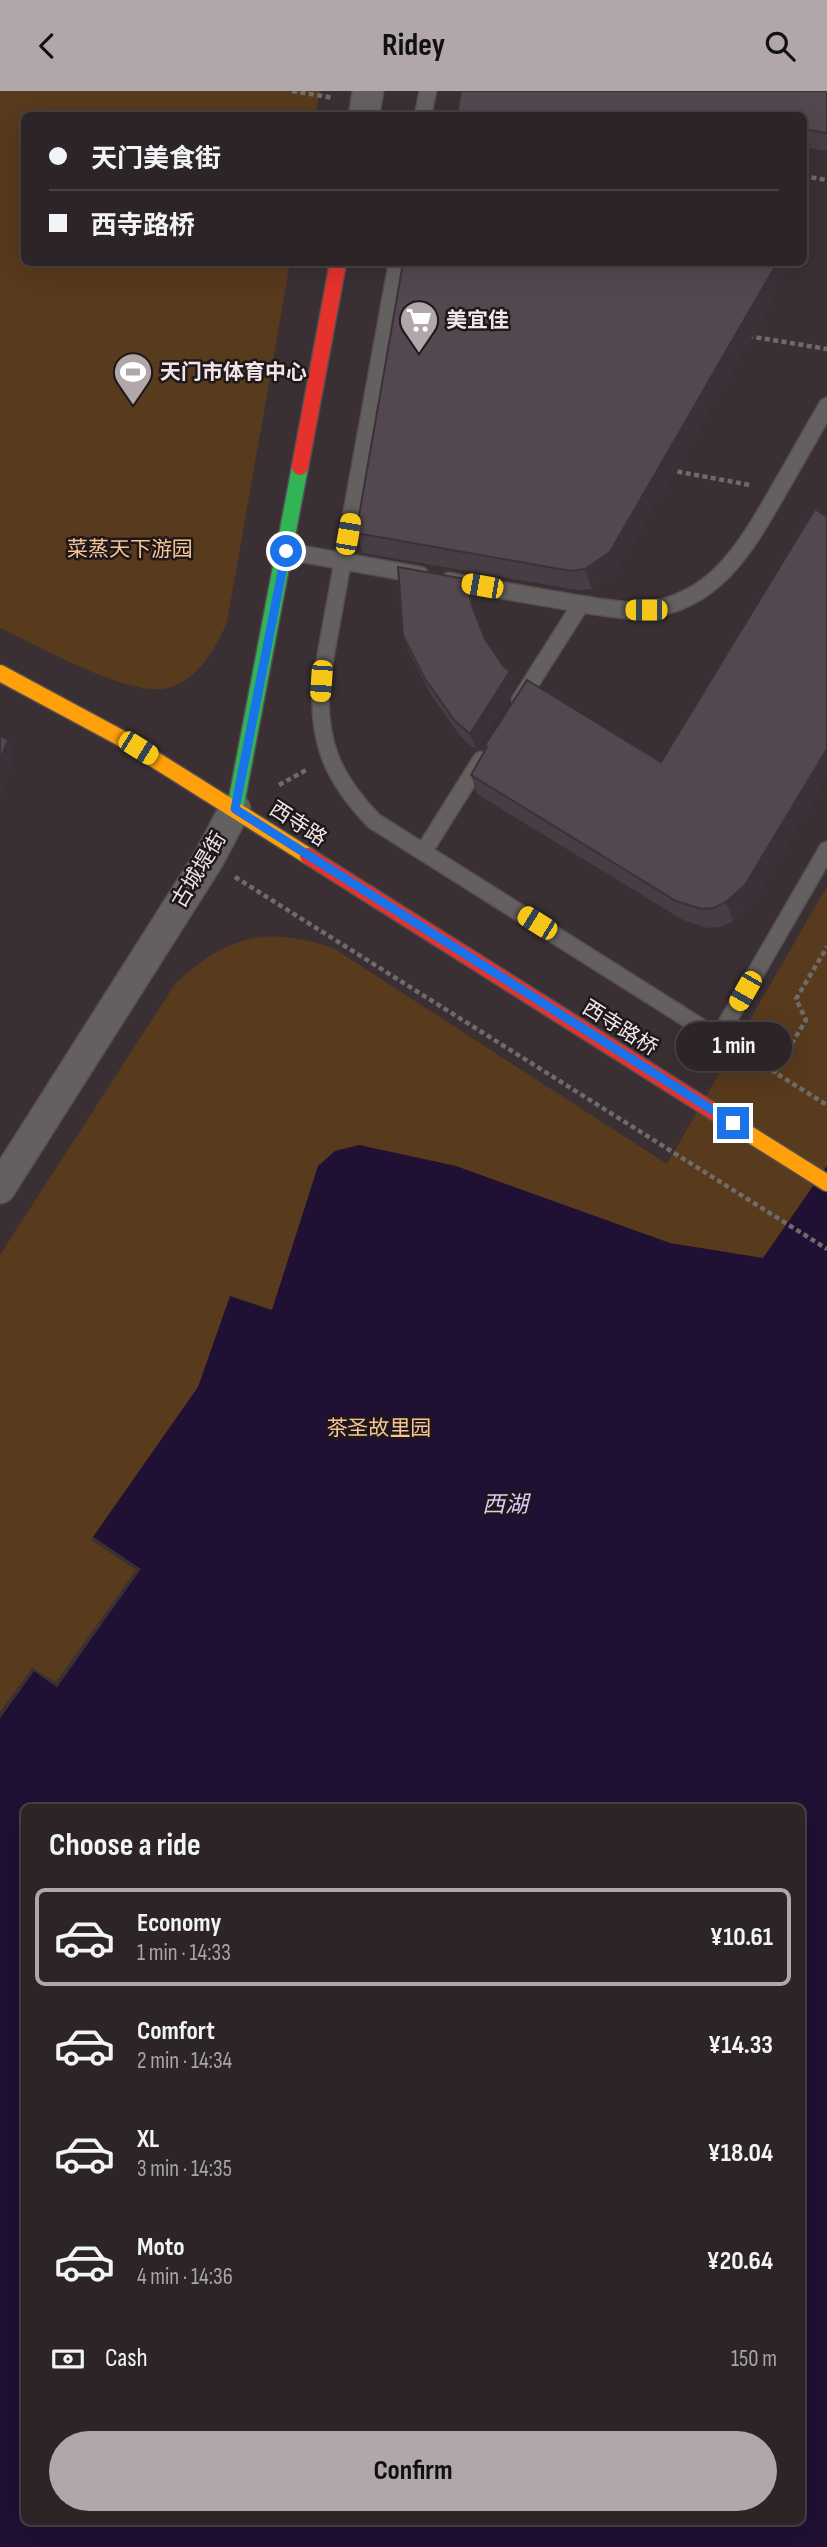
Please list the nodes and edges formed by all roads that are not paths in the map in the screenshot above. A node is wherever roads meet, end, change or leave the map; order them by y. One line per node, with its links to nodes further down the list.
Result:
1 (368, 91): 3 (street)
2 (428, 91): 4 (lane)
3 (364, 112)
4 (424, 112)
5 (337, 266): 8 (street, 古城堤街)
6 (396, 266): 9 (lane)
7 (825, 414): 10 (lane)
8 (286, 551): 9 (lane); 14 (street, 古城堤街)
9 (342, 561): 10 (lane); 16 (lane)
10 (581, 604): 12 (lane)
11 (0, 673): 14 (street, 西寺路)
12 (513, 710)
13 (491, 745): 16 (lane)
14 (235, 809): 17 (street, 西寺路); 19 (street, 古城堤街)
15 (827, 850): 16 (lane)
16 (424, 851)
17 (426, 931): 18 (street, 西寺路桥)
18 (827, 1182)
19 (0, 1188)

